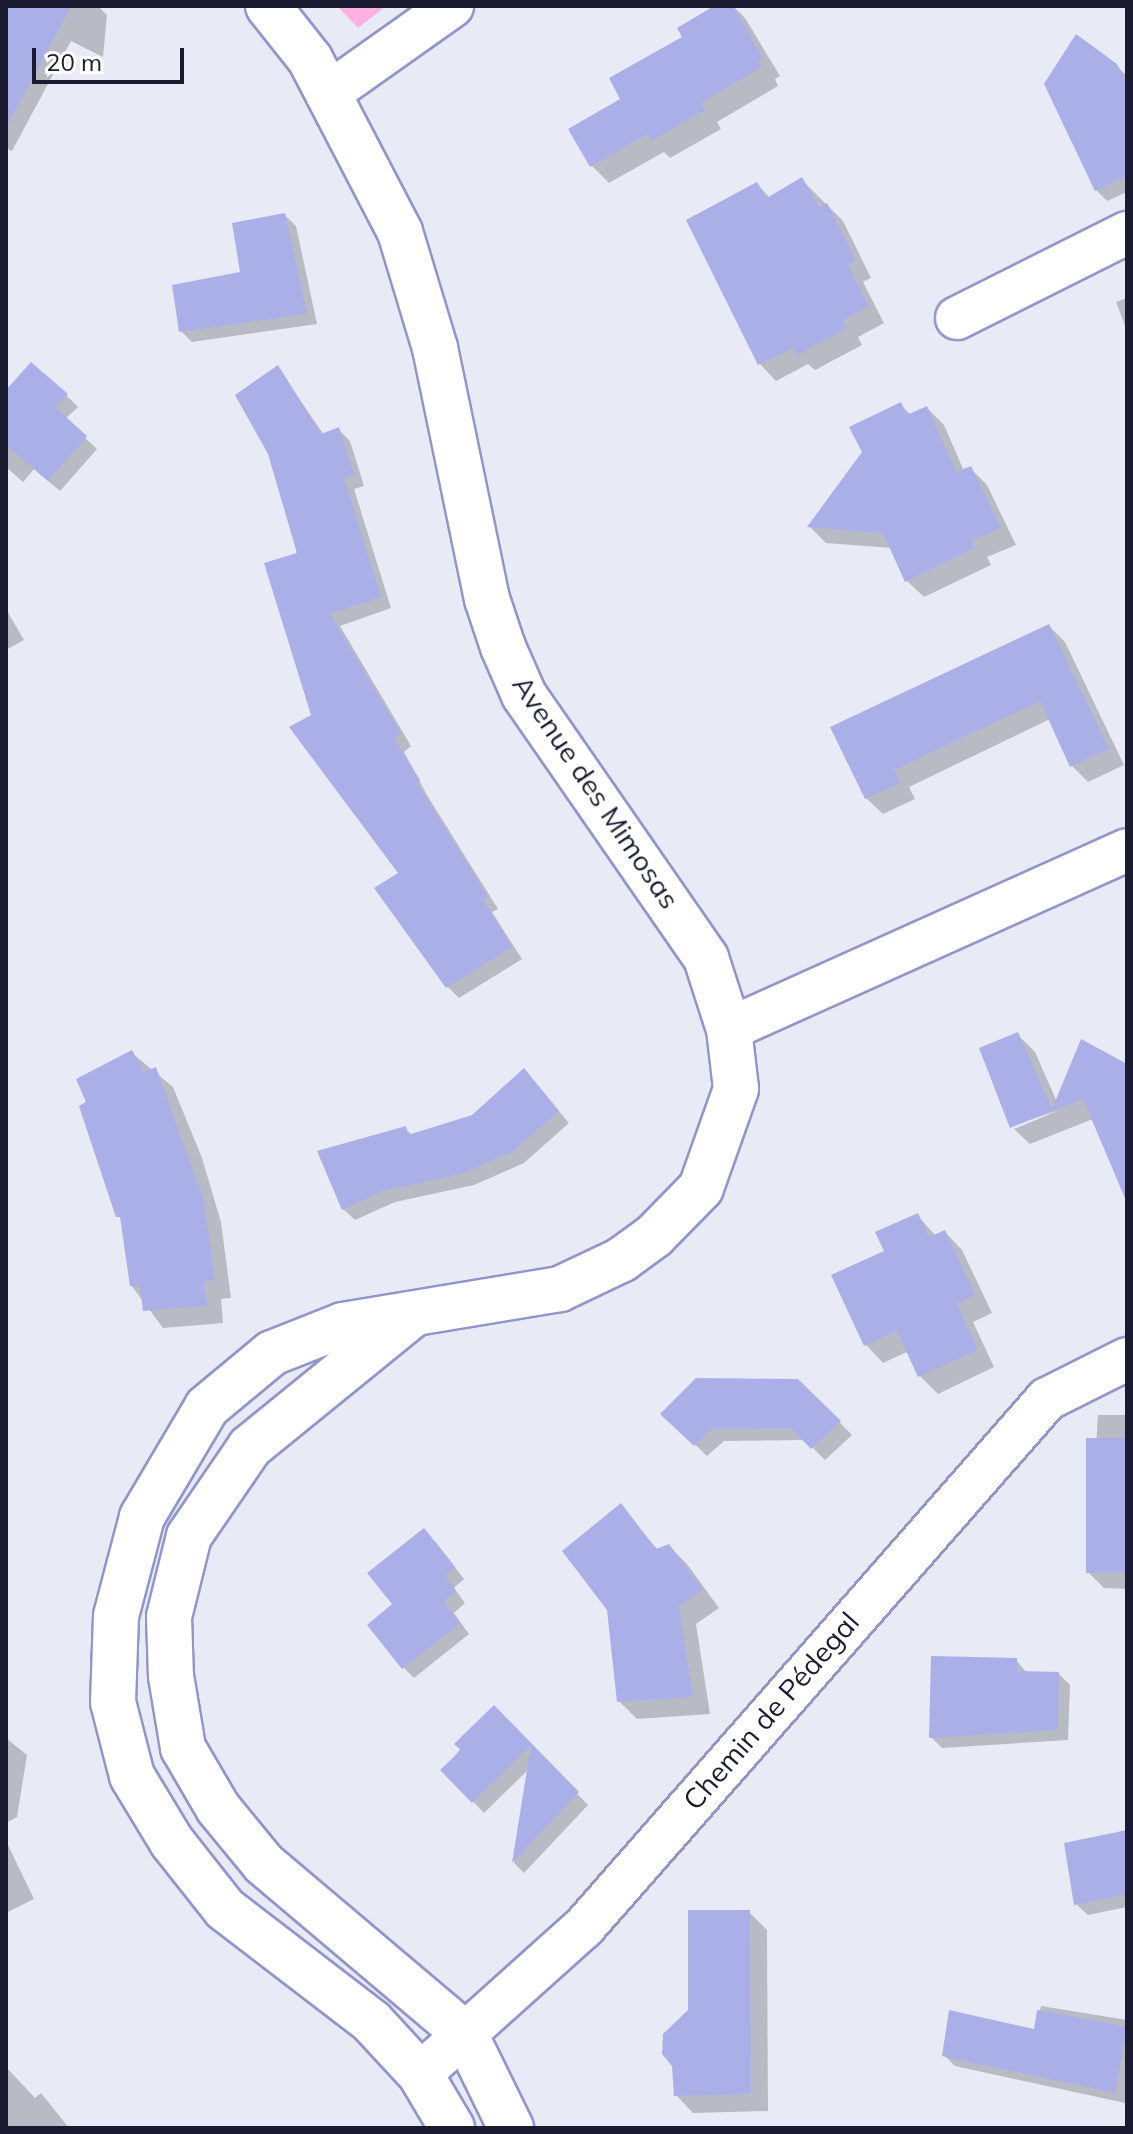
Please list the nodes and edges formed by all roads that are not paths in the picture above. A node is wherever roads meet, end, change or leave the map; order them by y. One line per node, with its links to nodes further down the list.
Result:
1 (268, 6): 3 (street, Avenue des Mimosas)
2 (452, 6): 3 (street)
3 (329, 93): 7 (street, Avenue des Mimosas)
4 (1127, 233): 5 (street)
5 (957, 318)
6 (1127, 850): 7 (street)
7 (729, 1029): 8 (street, Avenue des Mimosas)
8 (411, 1316): 10 (street, Avenue des Mimosas); 11 (street, Avenue des Mimosas)
9 (1127, 1359): 12 (street, Chemin de Pédegal)
10 (142, 1517): 11 (street); 13 (street, Avenue des Mimosas)
11 (189, 1536): 12 (street, Avenue des Mimosas)
12 (465, 2034): 13 (street, Chemin de Pédegal); 15 (street, Avenue des Mimosas)
13 (420, 2074): 14 (street, Avenue des Mimosas)
14 (452, 2128)
15 (511, 2128)

